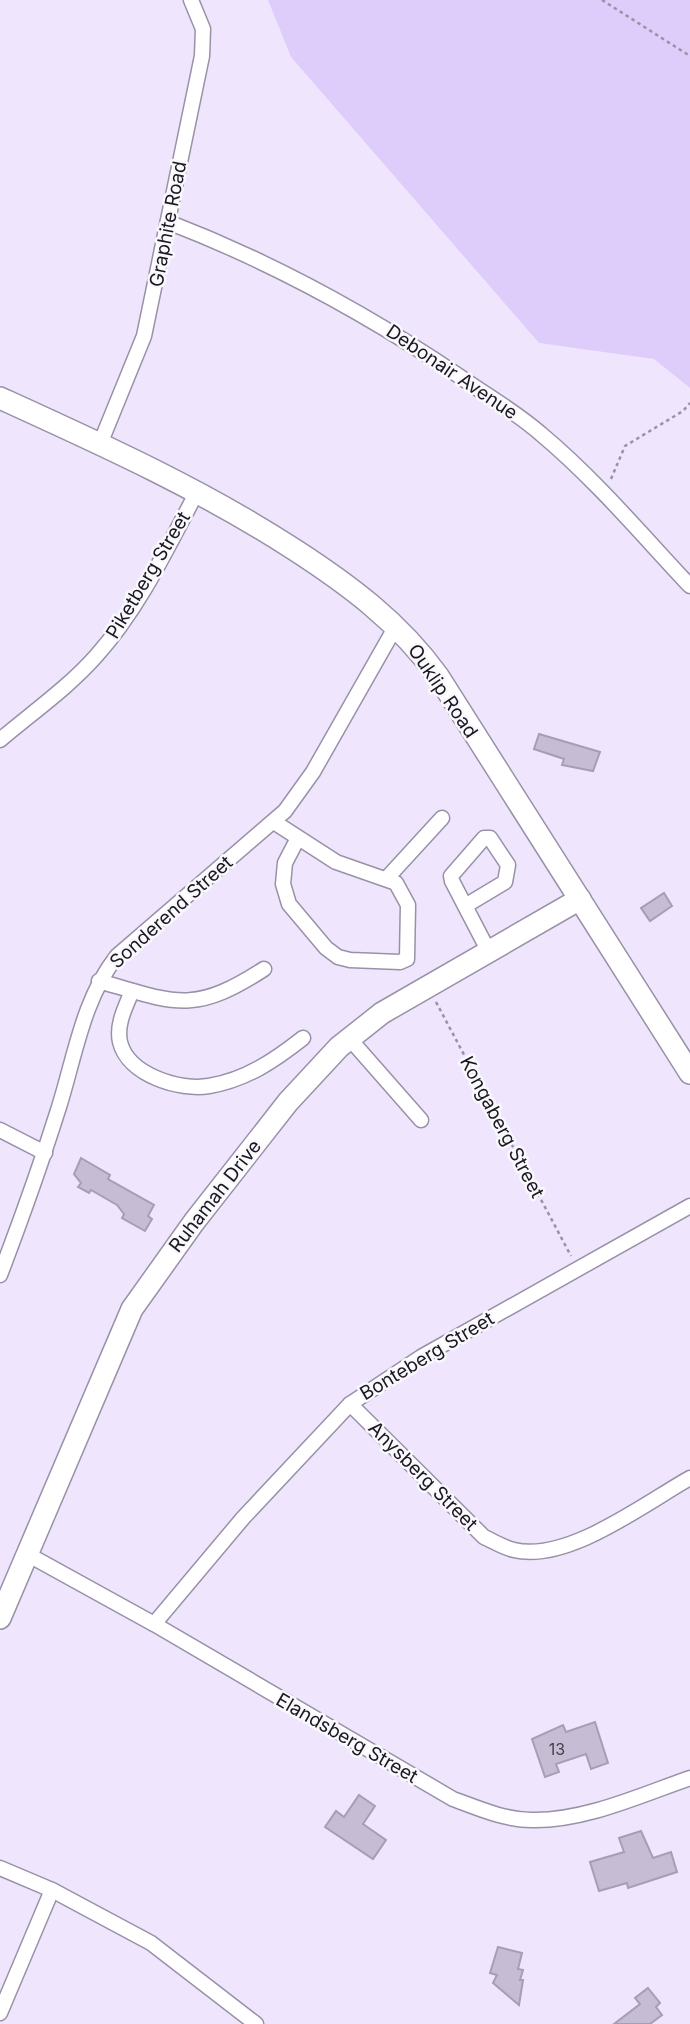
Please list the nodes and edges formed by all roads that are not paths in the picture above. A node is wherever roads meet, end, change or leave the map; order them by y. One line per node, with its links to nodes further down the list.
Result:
1 (191, 0): 2 (street, Graphite Road)
2 (168, 222): 4 (street, Graphite Road); 6 (street, Debonair Avenue)
3 (0, 398): 4 (street, Ouklip Road)
4 (100, 444): 5 (street, Ouklip Road)
5 (198, 490): 7 (street, Ouklip Road); 8 (street, Piketberg Street)
6 (690, 586)
7 (396, 626): 10 (street, Sonderend Street); 13 (street, Ouklip Road)
8 (0, 740)
9 (442, 818): 12 (street)
10 (274, 822): 11 (street); 17 (street, Sonderend Street)
11 (298, 838): 12 (street); 12 (street)
12 (387, 878)
13 (580, 899): 15 (street, Ruhamah Drive); 21 (street, Ouklip Road)
14 (465, 906): 14 (street); 15 (street)
15 (489, 952): 20 (street, Ruhamah Drive)
16 (264, 969): 18 (street)
17 (99, 981): 18 (street); 24 (street, Sonderend Street)
18 (132, 990): 19 (street)
19 (303, 1038)
20 (349, 1038): 22 (street); 29 (street, Ruhamah Drive)
21 (690, 1073)
22 (421, 1120)
23 (0, 1130): 24 (street)
24 (45, 1153): 26 (street, Sonderend Street)
25 (690, 1206): 27 (street, Bonteberg Street)
26 (0, 1275)
27 (350, 1404): 28 (street, Anysberg Street); 31 (street, Bonteberg Street)
28 (690, 1478)
29 (27, 1554): 30 (street, Ruhamah Drive); 31 (street, Elandsberg Street)
30 (0, 1618)
31 (154, 1624): 32 (street, Elandsberg Street)
32 (690, 1778)
33 (0, 1868): 34 (street)
34 (52, 1890): 35 (street); 36 (street)
35 (0, 2013)
36 (256, 2024)

